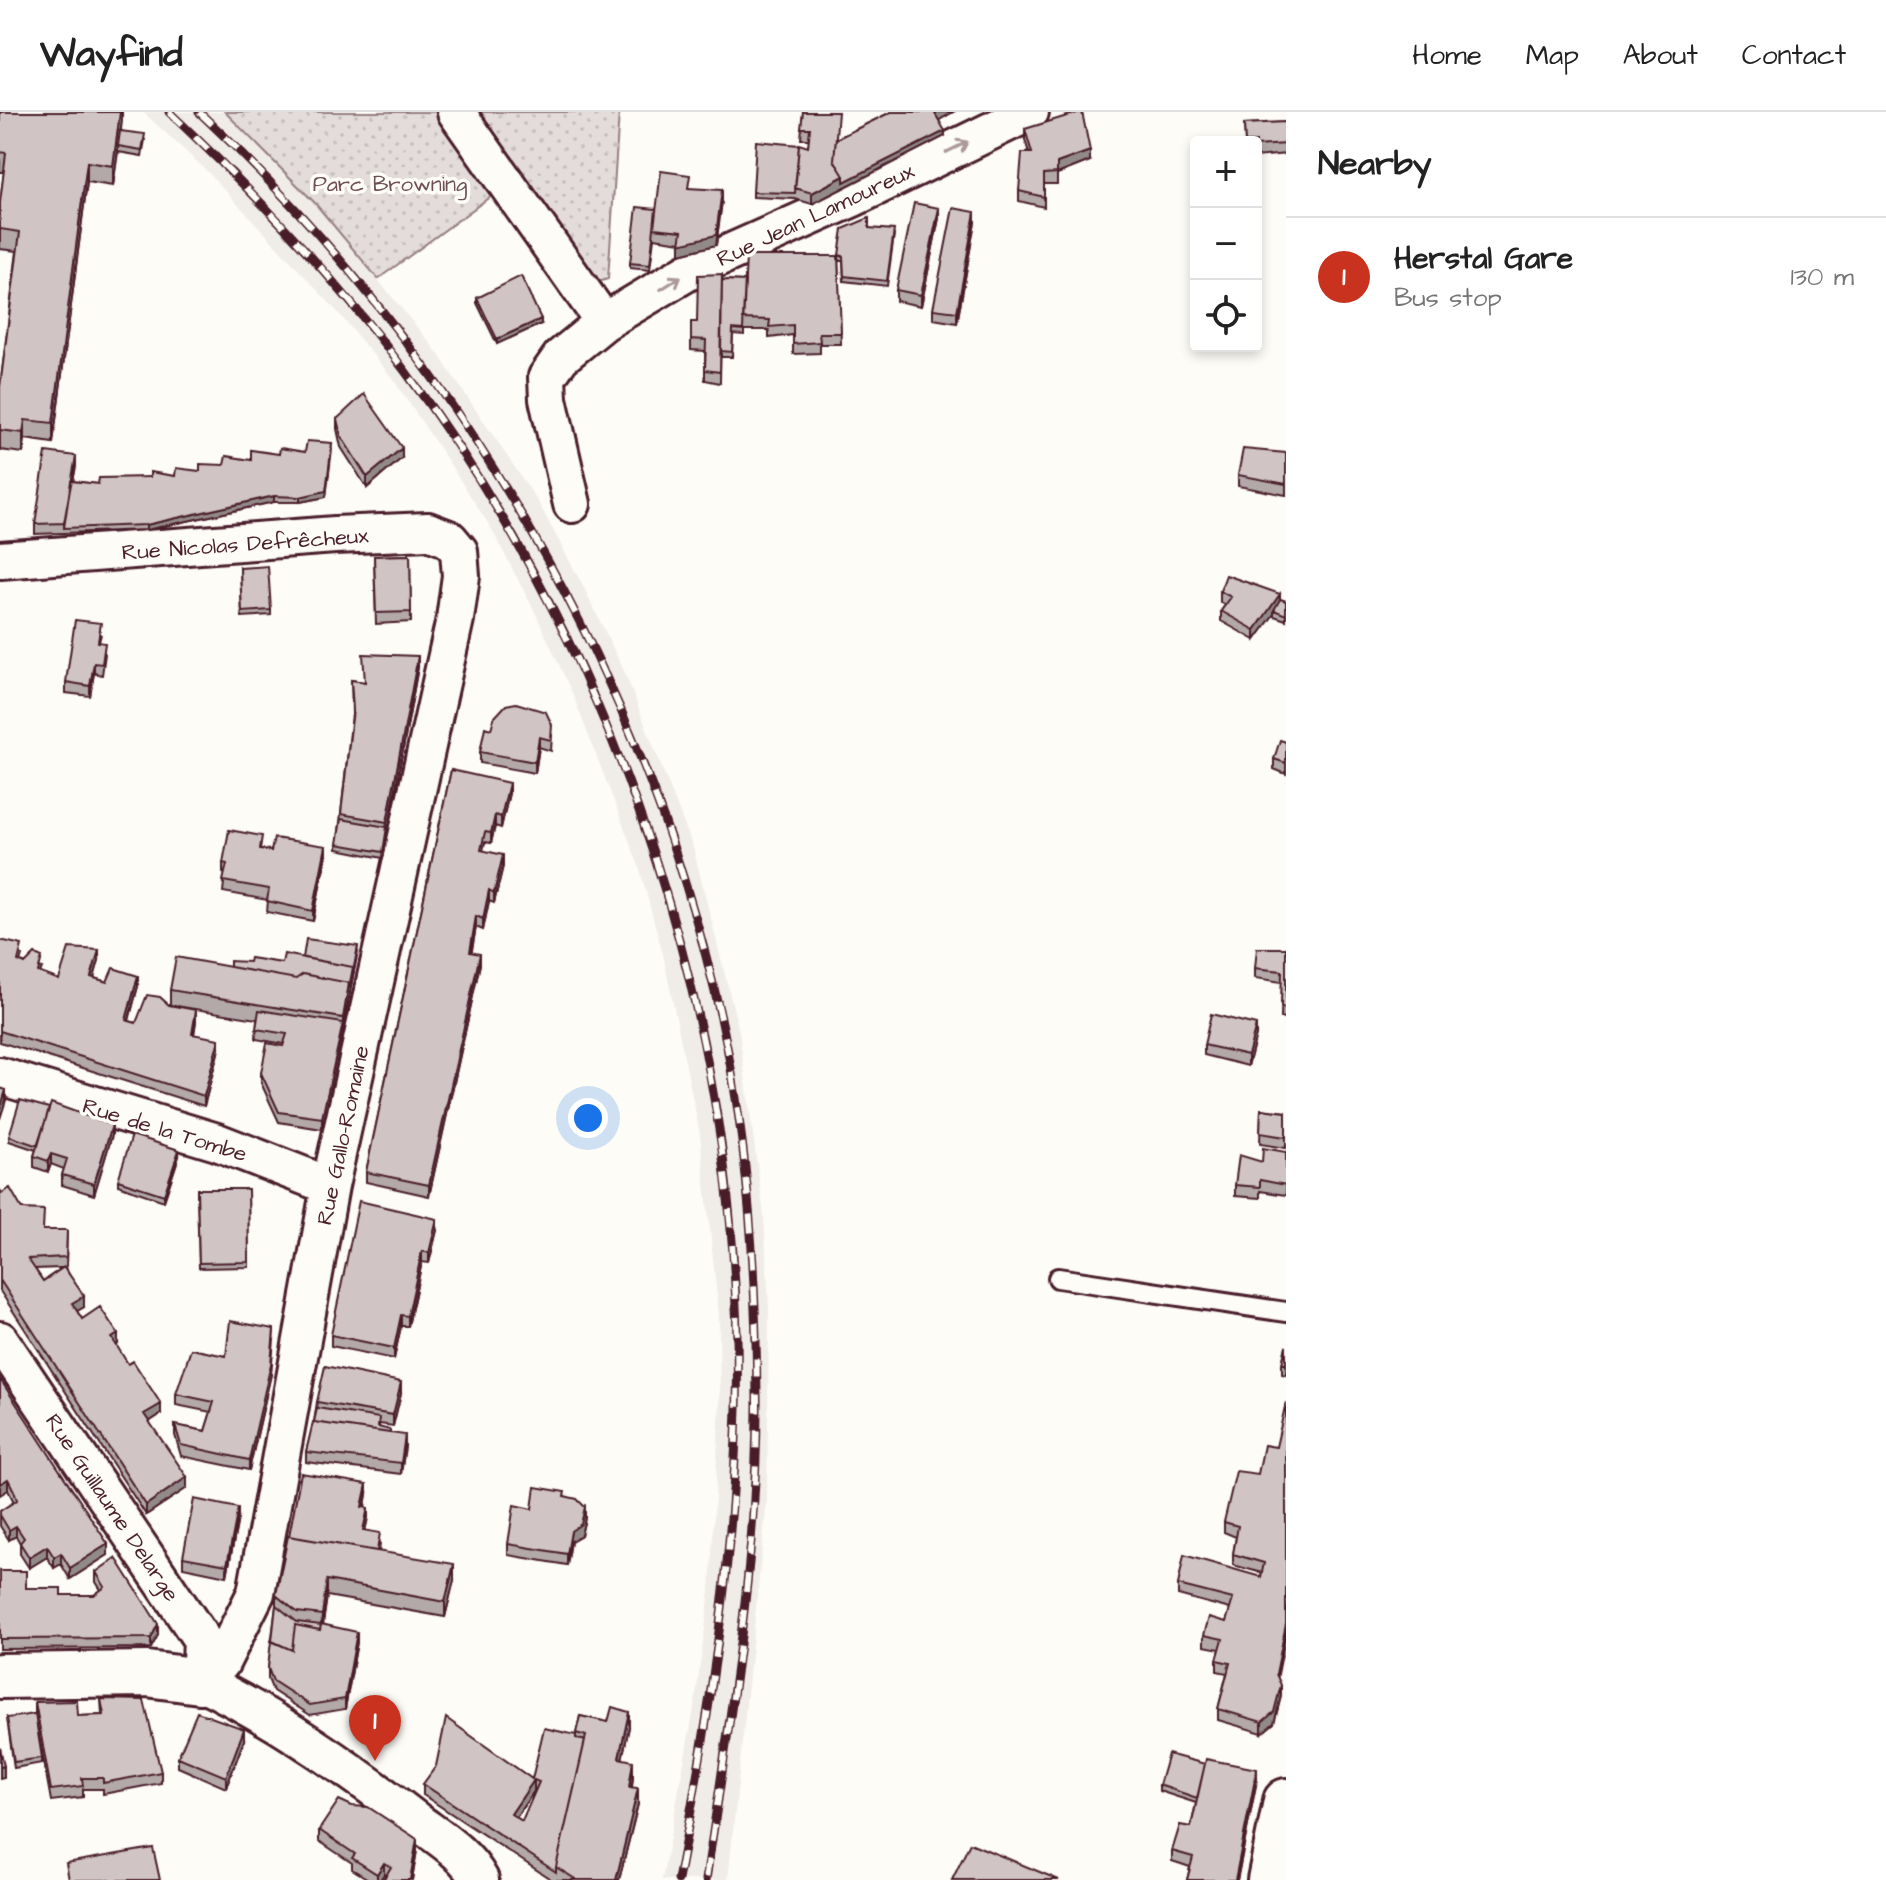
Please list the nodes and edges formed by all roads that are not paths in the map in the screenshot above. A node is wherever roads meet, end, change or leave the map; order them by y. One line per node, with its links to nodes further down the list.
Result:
1 (456, 112): 3 (street)
2 (1030, 112): 3 (street, Rue Jean Lamoureux, one-way to 2)
3 (604, 322): 4 (street, Rue Jean Lamoureux)
4 (572, 504)
5 (0, 560): 6 (street, Rue Nicolas Defrêcheux)
6 (461, 576): 8 (street, Rue Gallo-Romaine)
7 (0, 1076): 8 (street, Rue de la Tombe)
8 (330, 1186): 13 (street, Rue Gallo-Romaine)
9 (1058, 1278): 10 (lane)
10 (1286, 1312)
11 (0, 1340): 13 (street, Rue Guillaume Delarge)
12 (0, 1676): 13 (street)
13 (200, 1681): 15 (street)
14 (1286, 1801): 16 (street)
15 (475, 1871)
16 (1270, 1880)

